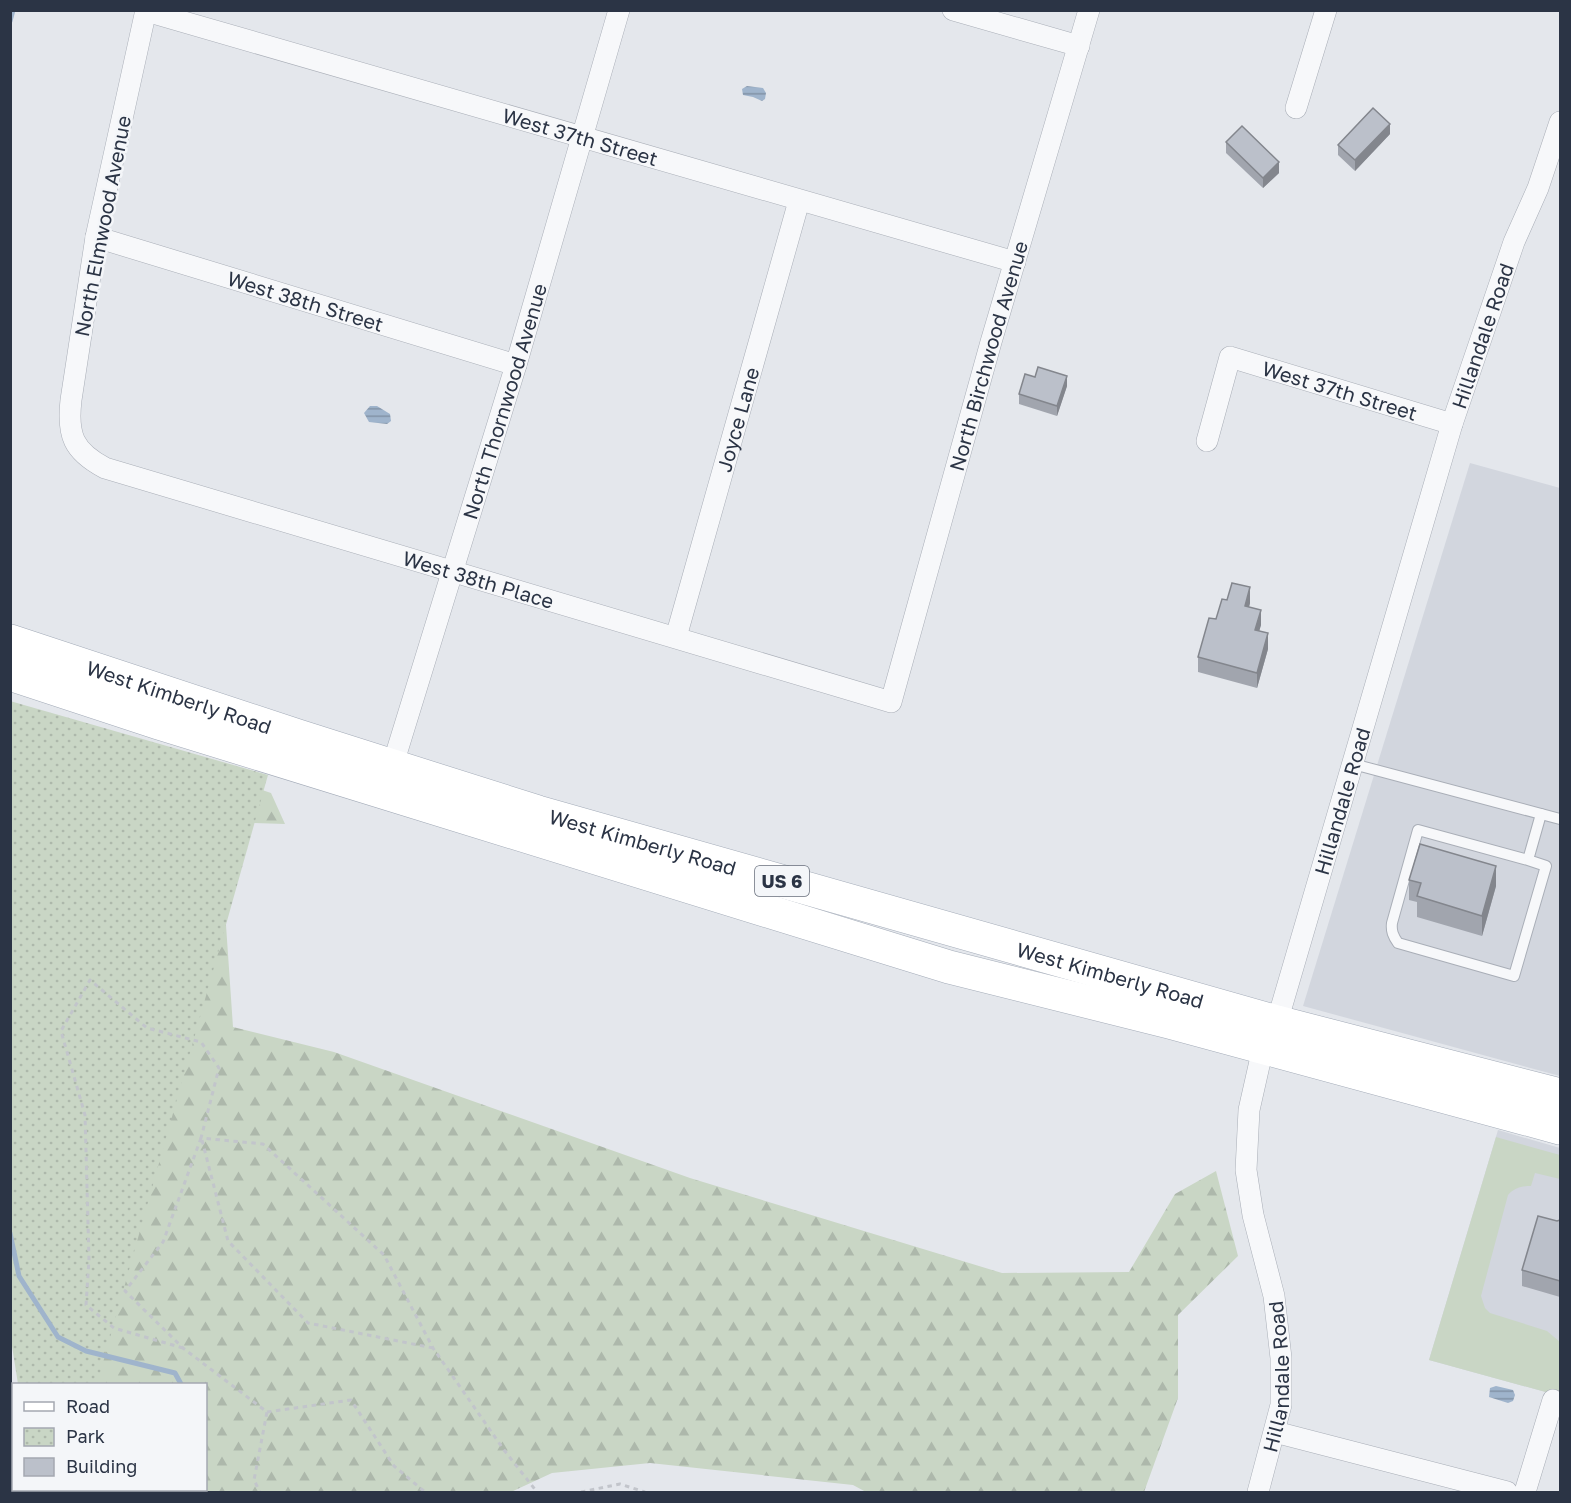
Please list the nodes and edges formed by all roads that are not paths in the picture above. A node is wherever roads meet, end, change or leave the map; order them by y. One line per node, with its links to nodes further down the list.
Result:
1 (619, 10): 9 (street, North Thornwood Avenue)
2 (953, 10): 6 (street)
3 (1089, 10): 6 (street, North Birchwood Avenue)
4 (1326, 10): 7 (street)
5 (146, 11): 9 (street, West 37th Street); 11 (street, North Elmwood Avenue)
6 (1079, 46): 12 (street, North Birchwood Avenue)
7 (1296, 108)
8 (1560, 122): 14 (street, Hillandale Road)
9 (582, 139): 10 (street, West 37th Street); 13 (street, North Thornwood Avenue)
10 (800, 201): 12 (street, West 37th Street); 18 (street, Joyce Lane)
11 (96, 237): 13 (street, West 38th Street); 16 (street, North Elmwood Avenue)
12 (1015, 262): 21 (street, North Birchwood Avenue)
13 (516, 365): 17 (street, North Thornwood Avenue)
14 (1452, 424): 15 (street, West 37th Street); 22 (street, Hillandale Road)
15 (1207, 441)
16 (75, 442): 17 (street, West 38th Place)
17 (452, 571): 18 (street, West 38th Place); 23 (street, North Thornwood Avenue)
18 (676, 637): 21 (street, West 38th Place)
19 (10, 641): 23 (main road, West Kimberly Road / US 6)
20 (10, 674): 23 (main road, West Kimberly Road / US 6)
21 (891, 702)
22 (1353, 764): 24 (lane); 27 (street, Hillandale Road)
23 (388, 779): 27 (main road, West Kimberly Road / US 6)
24 (1541, 814): 25 (lane); 26 (lane)
25 (1560, 819)
26 (1528, 860): 26 (lane)
27 (1270, 1035): 28 (main road, West Kimberly Road / US 6); 29 (main road, West Kimberly Road / US 6); 31 (street, Hillandale Road)
28 (1560, 1095)
29 (1560, 1128)
30 (1553, 1400): 34 (street)
31 (1275, 1432): 32 (street, Hillandale Road); 33 (street)
32 (1258, 1492)
33 (1507, 1492)
34 (1525, 1492)

